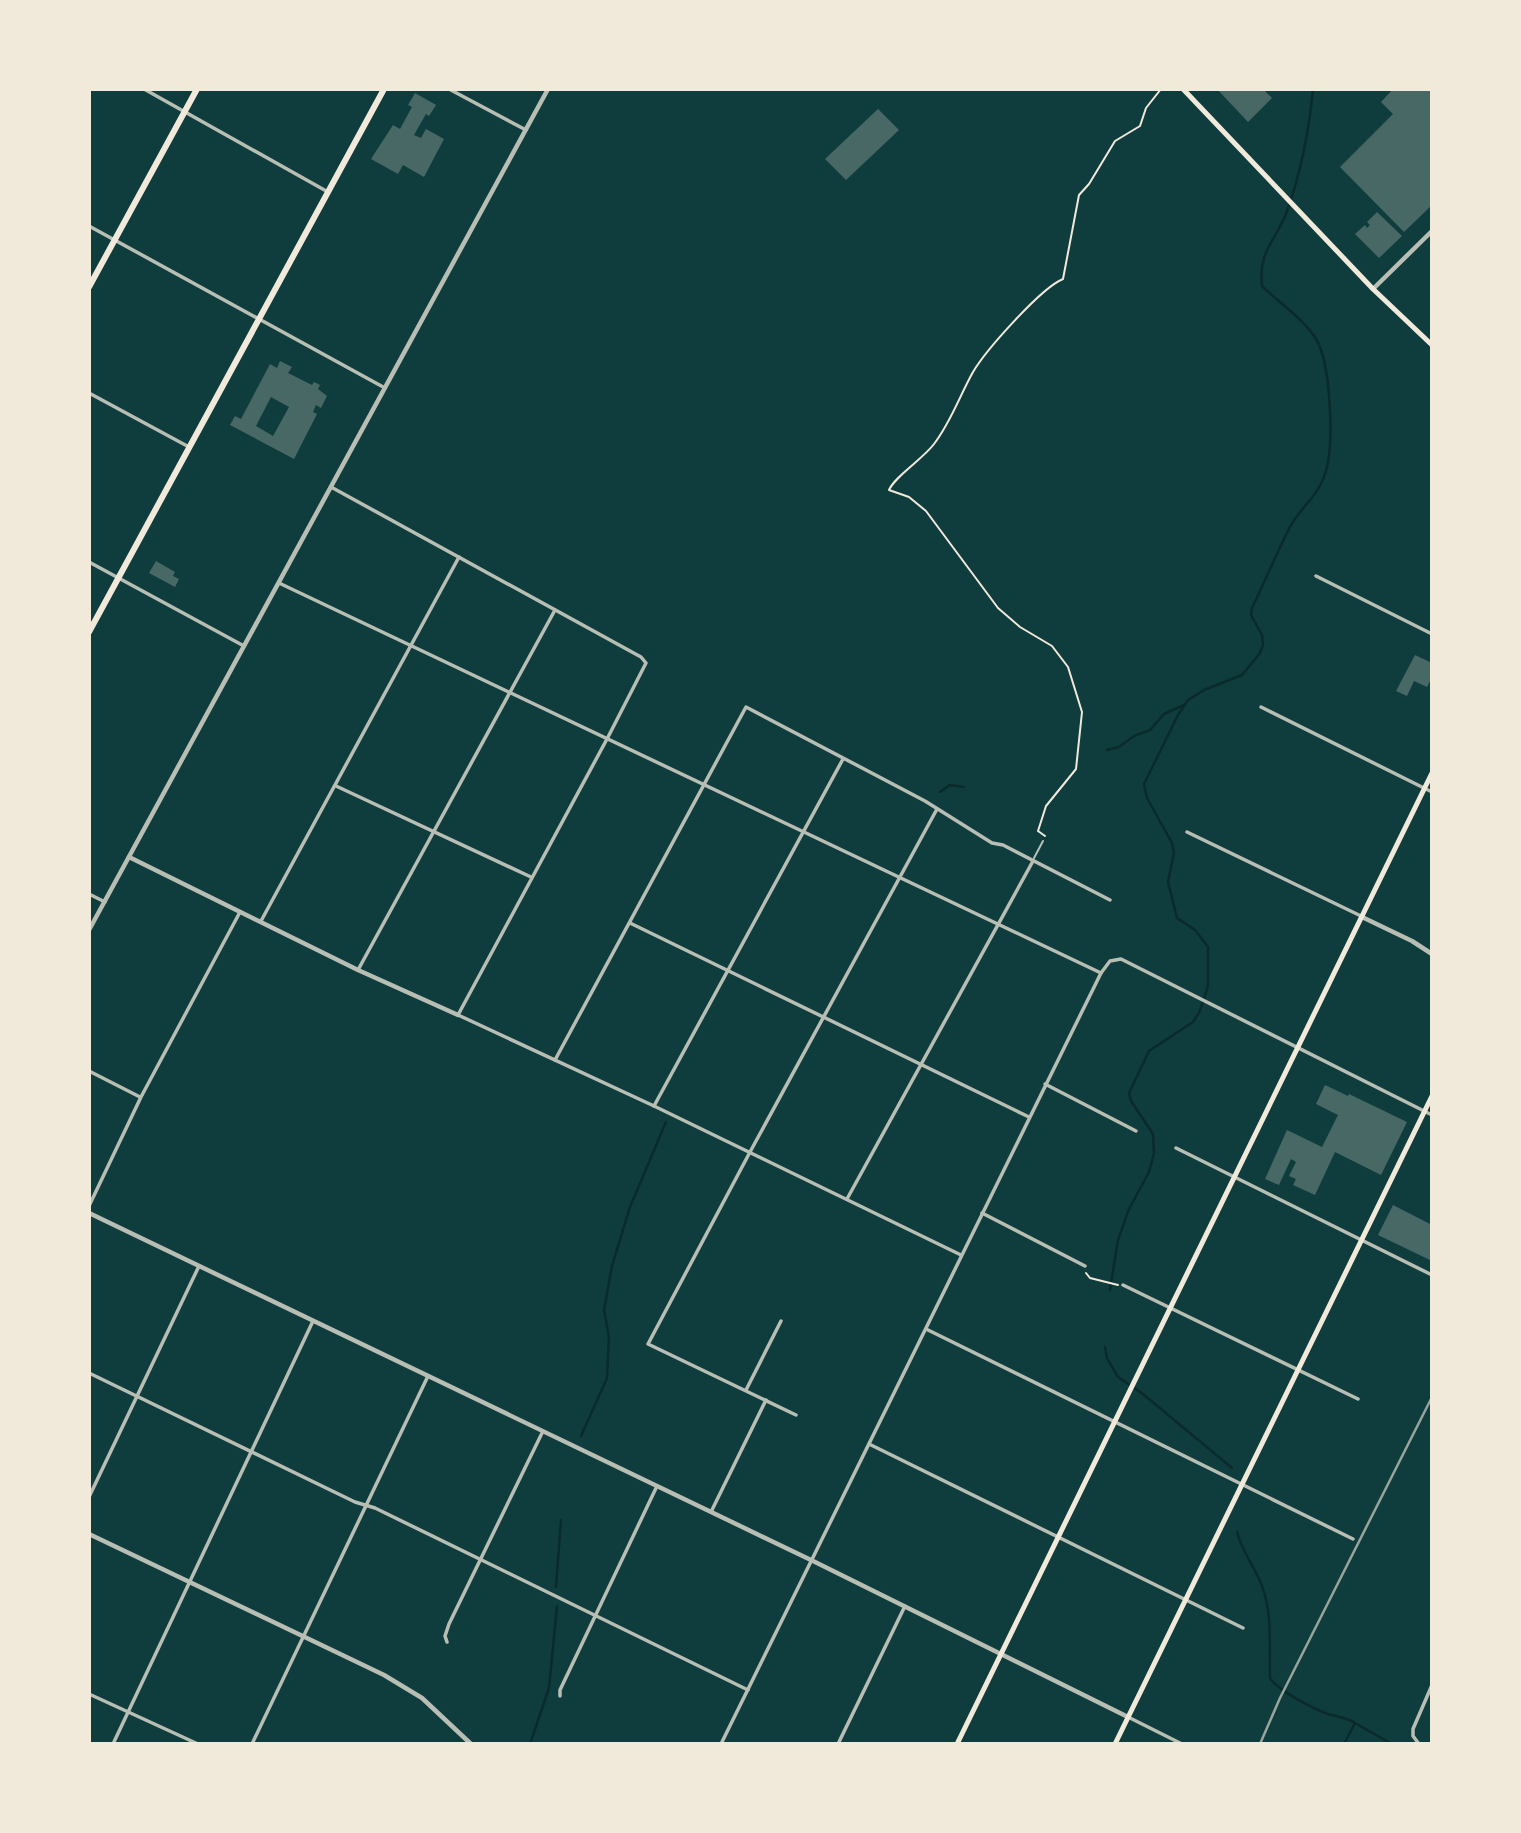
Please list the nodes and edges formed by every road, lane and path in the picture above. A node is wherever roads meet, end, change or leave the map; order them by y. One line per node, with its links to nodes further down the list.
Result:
1 (144, 89): 8 (street)
2 (197, 89): 8 (main road)
3 (384, 89): 10 (main road)
4 (450, 89): 9 (street)
5 (548, 89): 9 (street)
6 (1161, 89): 45 (path)
7 (1183, 89): 15 (main road)
8 (184, 111): 10 (street); 13 (main road)
9 (526, 130): 18 (street)
10 (328, 192): 16 (main road)
11 (89, 226): 13 (street)
12 (1432, 231): 15 (street)
13 (114, 240): 14 (main road); 16 (street)
14 (89, 286)
15 (1373, 289): 17 (main road)
16 (260, 320): 18 (street); 20 (main road)
17 (1432, 345)
18 (385, 388): 21 (street)
19 (89, 393): 20 (street)
20 (189, 448): 25 (main road)
21 (331, 487): 22 (street); 26 (street)
22 (459, 558): 27 (street); 31 (street)
23 (89, 562): 25 (street)
24 (1316, 576): 29 (street)
25 (119, 578): 28 (main road); 30 (street)
26 (279, 583): 30 (street); 31 (street)
27 (555, 610): 32 (street); 34 (street)
28 (89, 632)
29 (1432, 634)
30 (244, 646): 46 (street)
31 (412, 646): 32 (street); 37 (street)
32 (510, 692): 34 (street); 44 (street)
33 (1261, 707): 39 (street)
34 (607, 739): 38 (street); 48 (street)
35 (843, 759): 38 (street); 41 (street); 42 (street)
36 (1432, 773): 39 (main road)
37 (336, 786): 44 (street); 55 (street)
38 (705, 786): 42 (street); 56 (street)
39 (1424, 788): 40 (street); 54 (main road)
40 (1432, 792)
41 (937, 808): 47 (street); 49 (street)
42 (804, 832): 49 (street); 61 (street)
43 (1187, 832): 54 (street)
44 (433, 833): 48 (street); 60 (street)
45 (1043, 841): 47 (lane)
46 (130, 857): 52 (street); 53 (street)
47 (1032, 861): 51 (street); 57 (street)
48 (531, 877): 63 (street)
49 (901, 878): 57 (street); 64 (street)
50 (89, 894): 52 (street)
51 (1110, 900)
52 (105, 902): 58 (street)
53 (240, 912): 55 (street); 71 (street)
54 (1362, 916): 59 (street); 65 (main road)
55 (261, 923): 60 (street)
56 (630, 923): 61 (street); 66 (street)
57 (997, 924): 62 (street); 67 (street)
58 (89, 930)
59 (1432, 954)
60 (358, 970): 63 (street)
61 (727, 970): 64 (street); 72 (street)
62 (1101, 973): 65 (street); 69 (street)
63 (458, 1015): 66 (street)
64 (824, 1018): 67 (street); 78 (street)
65 (1297, 1049): 73 (street); 79 (main road)
66 (555, 1060): 72 (street)
67 (922, 1064): 75 (street); 80 (street)
68 (89, 1071): 71 (street)
69 (1045, 1084): 75 (street); 76 (street)
70 (1432, 1096): 73 (main road)
71 (141, 1097): 81 (street)
72 (654, 1106): 78 (street)
73 (1424, 1112): 74 (street); 84 (main road)
74 (1432, 1115)
75 (1029, 1117): 83 (street)
76 (1136, 1131)
77 (1176, 1148): 79 (street)
78 (750, 1152): 80 (street); 98 (street)
79 (1234, 1177): 84 (street); 91 (main road)
80 (847, 1199): 85 (street)
81 (89, 1206)
82 (89, 1213): 86 (street)
83 (982, 1213): 85 (street); 87 (street)
84 (1362, 1240): 88 (street); 95 (main road)
85 (961, 1255): 94 (street)
86 (199, 1266): 92 (street); 99 (street)
87 (1085, 1266): 89 (path)
88 (1432, 1275)
89 (1115, 1285)
90 (1123, 1285): 91 (street)
91 (1171, 1308): 95 (street); 103 (main road)
92 (313, 1321): 97 (street); 106 (street)
93 (781, 1321): 98 (street)
94 (926, 1329): 103 (street); 105 (street)
95 (1298, 1370): 100 (street); 107 (main road)
96 (89, 1373): 99 (street)
97 (428, 1376): 104 (street); 110 (street)
98 (746, 1390): 101 (street)
99 (137, 1396): 106 (street); 109 (street)
100 (1357, 1399)
101 (766, 1400): 102 (street); 111 (street)
102 (796, 1415)
103 (1115, 1422): 107 (street); 113 (main road)
104 (543, 1431): 108 (street); 116 (street)
105 (869, 1444): 113 (street); 115 (street)
106 (253, 1451): 110 (street); 117 (street)
107 (1242, 1485): 114 (street); 118 (main road)
108 (657, 1486): 111 (street); 120 (street)
109 (89, 1497)
110 (366, 1506): 116 (street); 122 (street)
111 (711, 1511): 115 (street)
112 (89, 1534): 117 (street)
113 (1057, 1537): 118 (street); 124 (main road)
114 (1353, 1539)
115 (811, 1560): 119 (street); 126 (street)
116 (481, 1561): 120 (street); 123 (street)
117 (189, 1582): 122 (street); 129 (street)
118 (1185, 1600): 121 (street); 130 (main road)
119 (905, 1606): 124 (street); 136 (street)
120 (594, 1616): 126 (street); 128 (street)
121 (1243, 1628)
122 (304, 1637): 133 (street); 134 (street)
123 (447, 1642)
124 (1001, 1654): 130 (street); 137 (main road)
125 (1432, 1685): 140 (street)
126 (748, 1690): 135 (street)
127 (89, 1694): 129 (street)
128 (560, 1696)
129 (128, 1712): 131 (street); 132 (street)
130 (1128, 1717): 138 (main road); 139 (street)
131 (113, 1744)
132 (198, 1744)
133 (252, 1744)
134 (471, 1744)
135 (721, 1744)
136 (838, 1744)
137 (957, 1744)
138 (1115, 1744)
139 (1182, 1744)
140 (1419, 1744)

